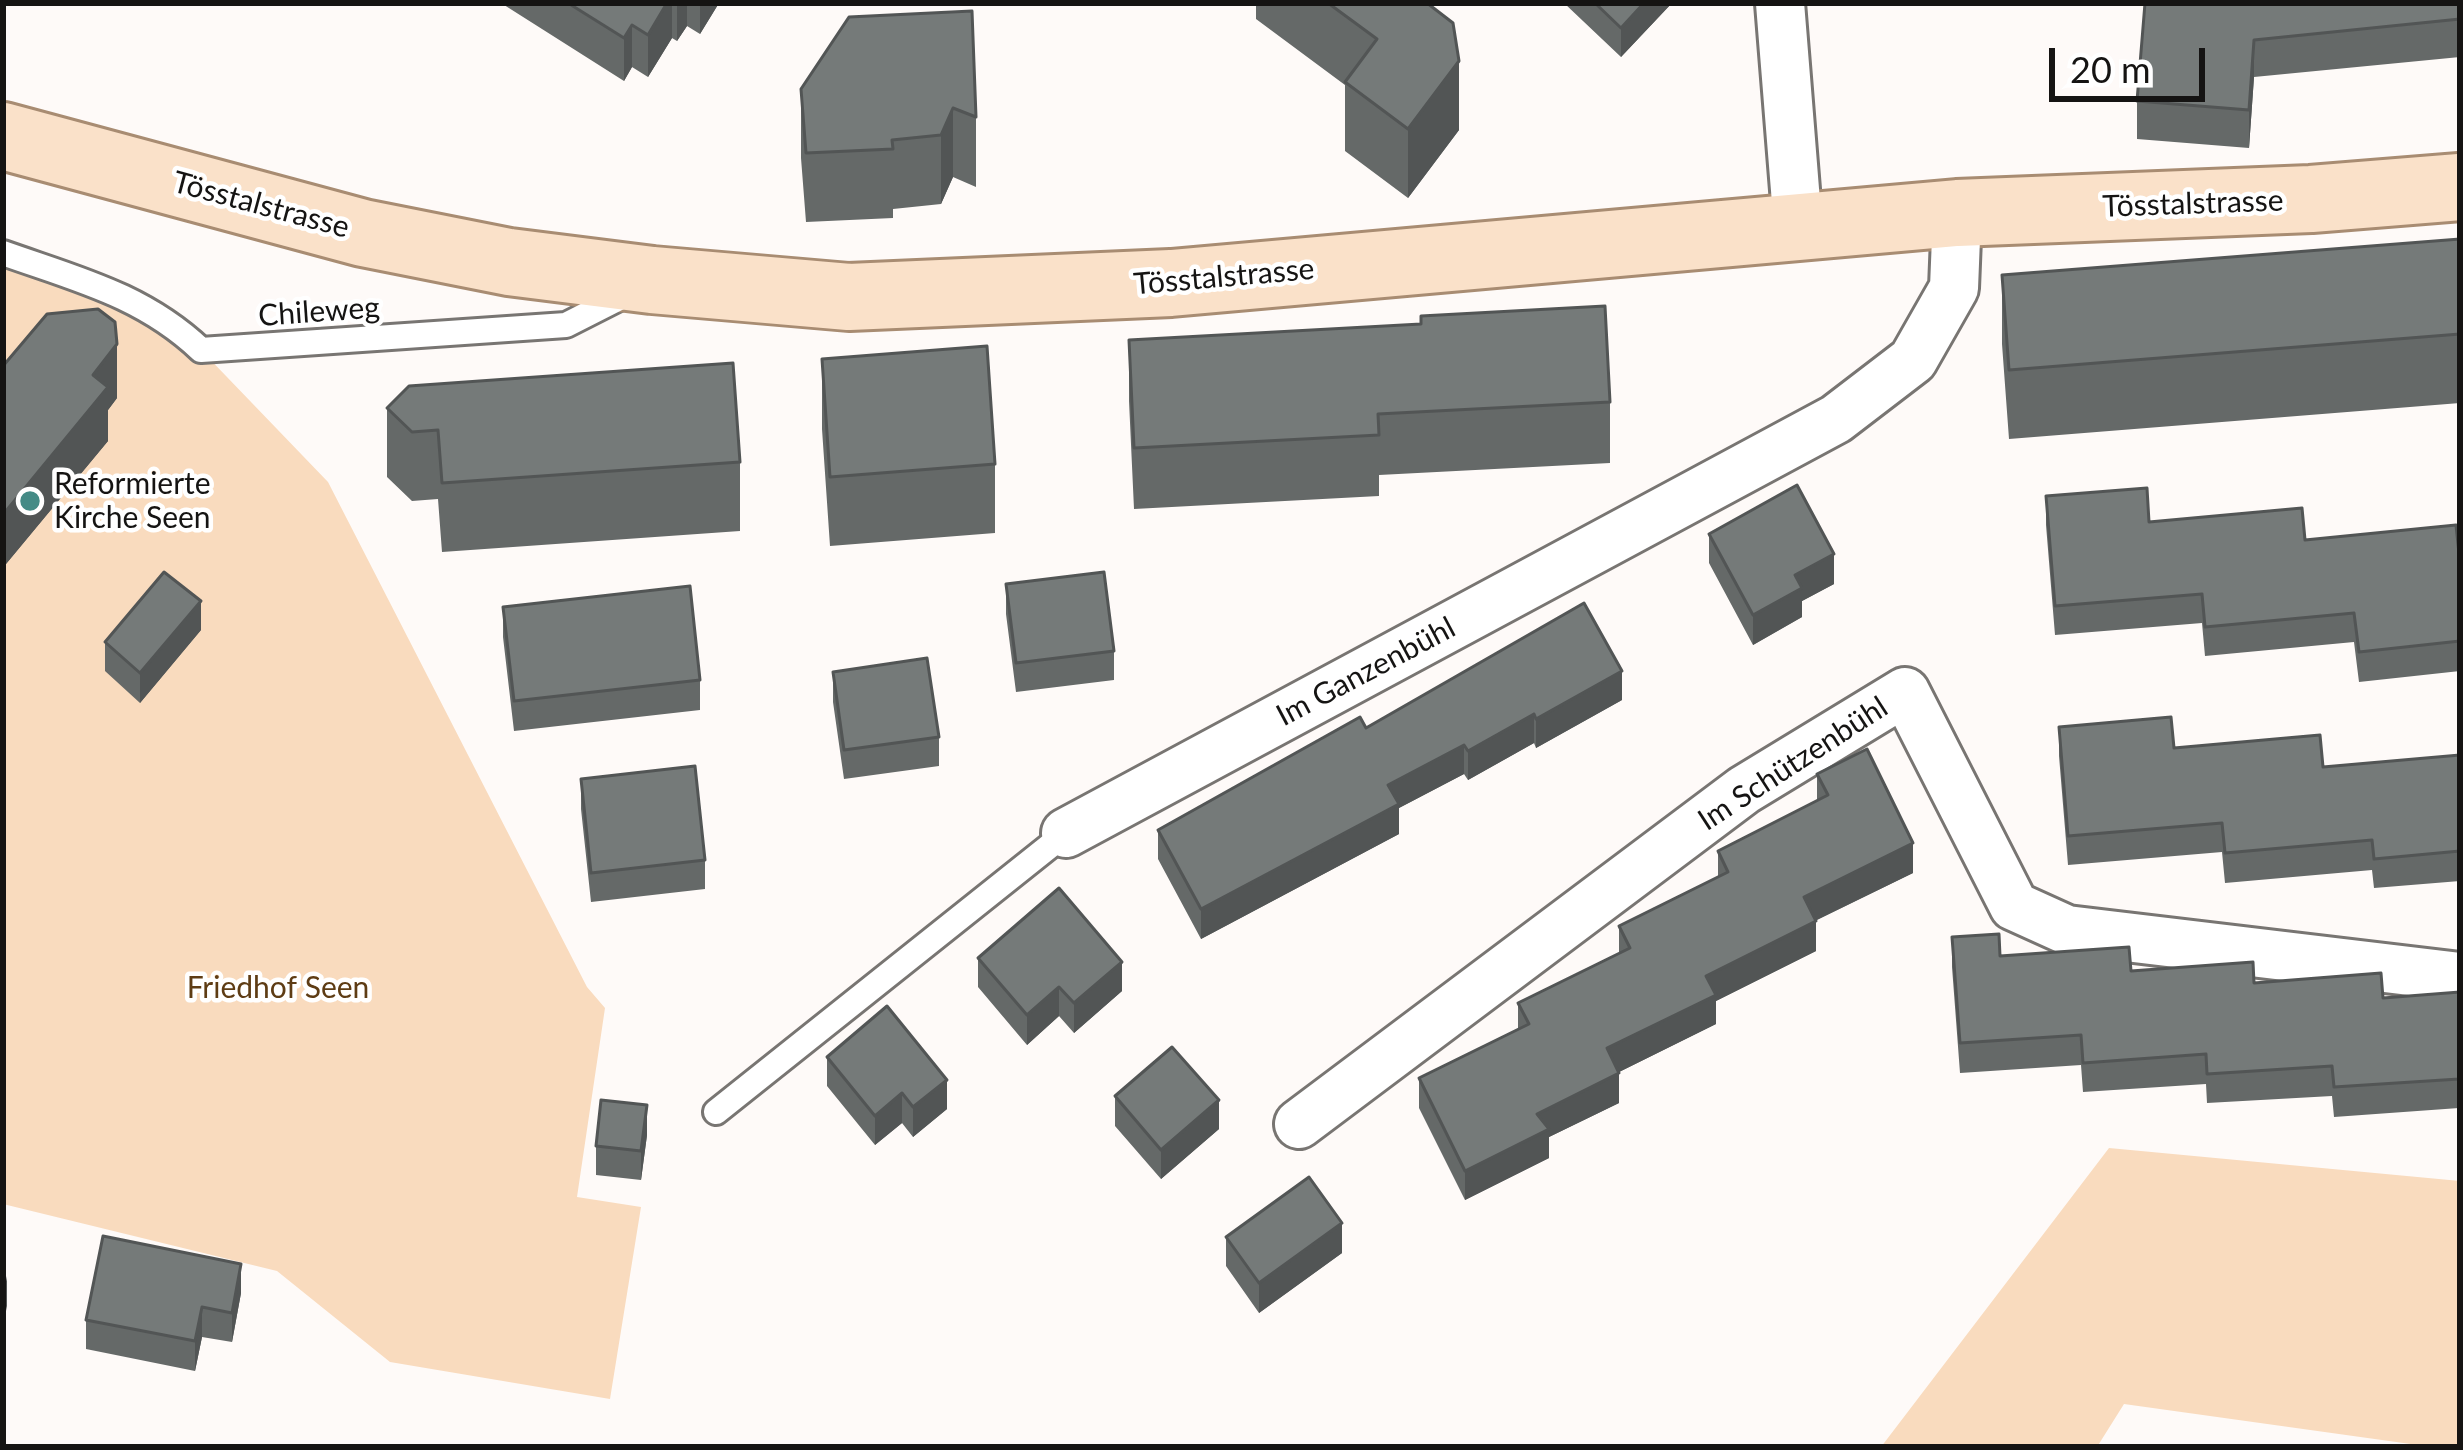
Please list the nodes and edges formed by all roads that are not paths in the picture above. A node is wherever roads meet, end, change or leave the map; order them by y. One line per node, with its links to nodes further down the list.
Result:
1 (1780, 3): 5 (street)
2 (3, 136): 7 (main road, Tösstalstrasse)
3 (2460, 187): 4 (main road, Tösstalstrasse)
4 (1957, 213): 5 (main road, Tösstalstrasse); 8 (street, Im Ganzenbühl)
5 (1798, 227): 7 (main road, Tösstalstrasse)
6 (3, 253): 7 (lane, Chileweg)
7 (652, 280)
8 (1066, 833): 10 (lane, Im Ganzenbühl)
9 (2460, 977): 11 (street, Im Schützenbühl)
10 (716, 1112)
11 (1299, 1124)

